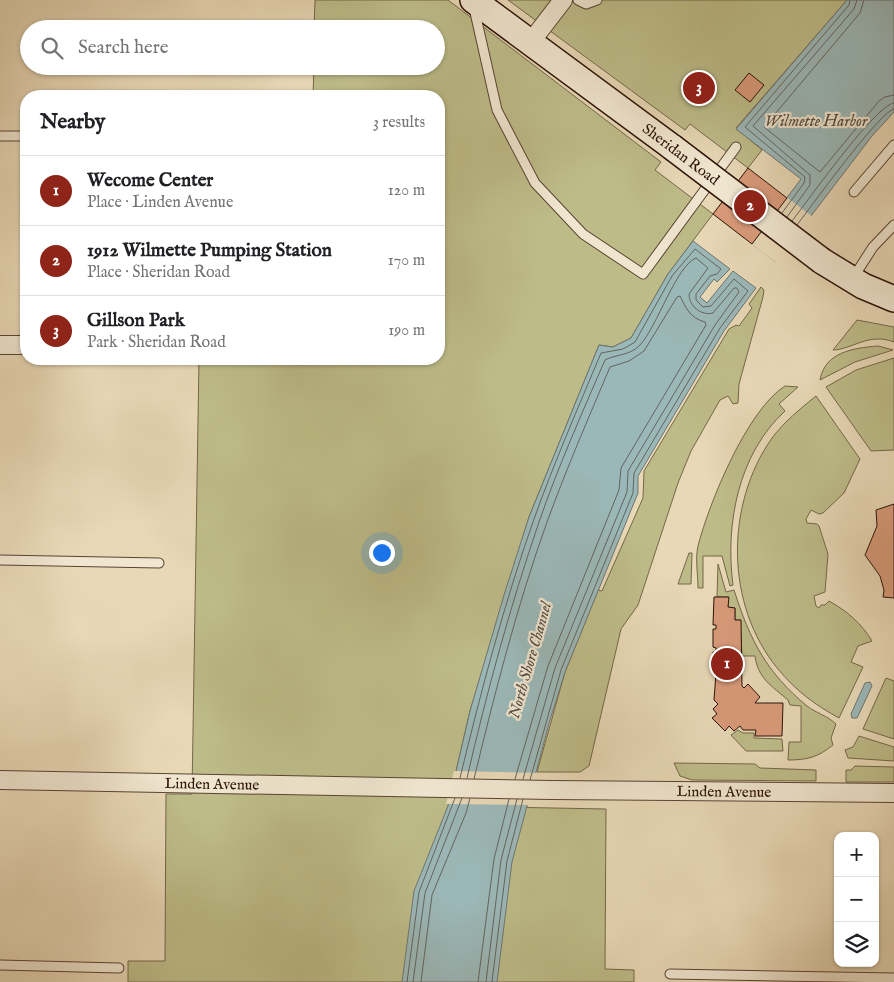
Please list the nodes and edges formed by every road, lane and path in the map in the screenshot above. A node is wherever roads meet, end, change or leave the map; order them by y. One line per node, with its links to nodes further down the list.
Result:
1 (472, 0): 5 (street, Sheridan Road); 9 (lane)
2 (563, 0): 5 (street)
3 (578, 0): 4 (lane)
4 (597, 0)
5 (530, 43): 12 (street, Sheridan Road, bridge)
6 (0, 136): 7 (lane)
7 (20, 136)
8 (894, 144): 10 (lane)
9 (736, 148)
10 (854, 192)
11 (894, 225): 12 (lane)
12 (852, 279): 13 (street, Sheridan Road)
13 (894, 299)
14 (0, 345): 15 (street)
15 (20, 345)
16 (0, 560): 17 (lane)
17 (159, 563)
18 (0, 780): 19 (street, Linden Avenue)
19 (894, 793)
20 (0, 965): 21 (lane)
21 (120, 968)
22 (670, 974): 23 (lane)
23 (894, 978)

